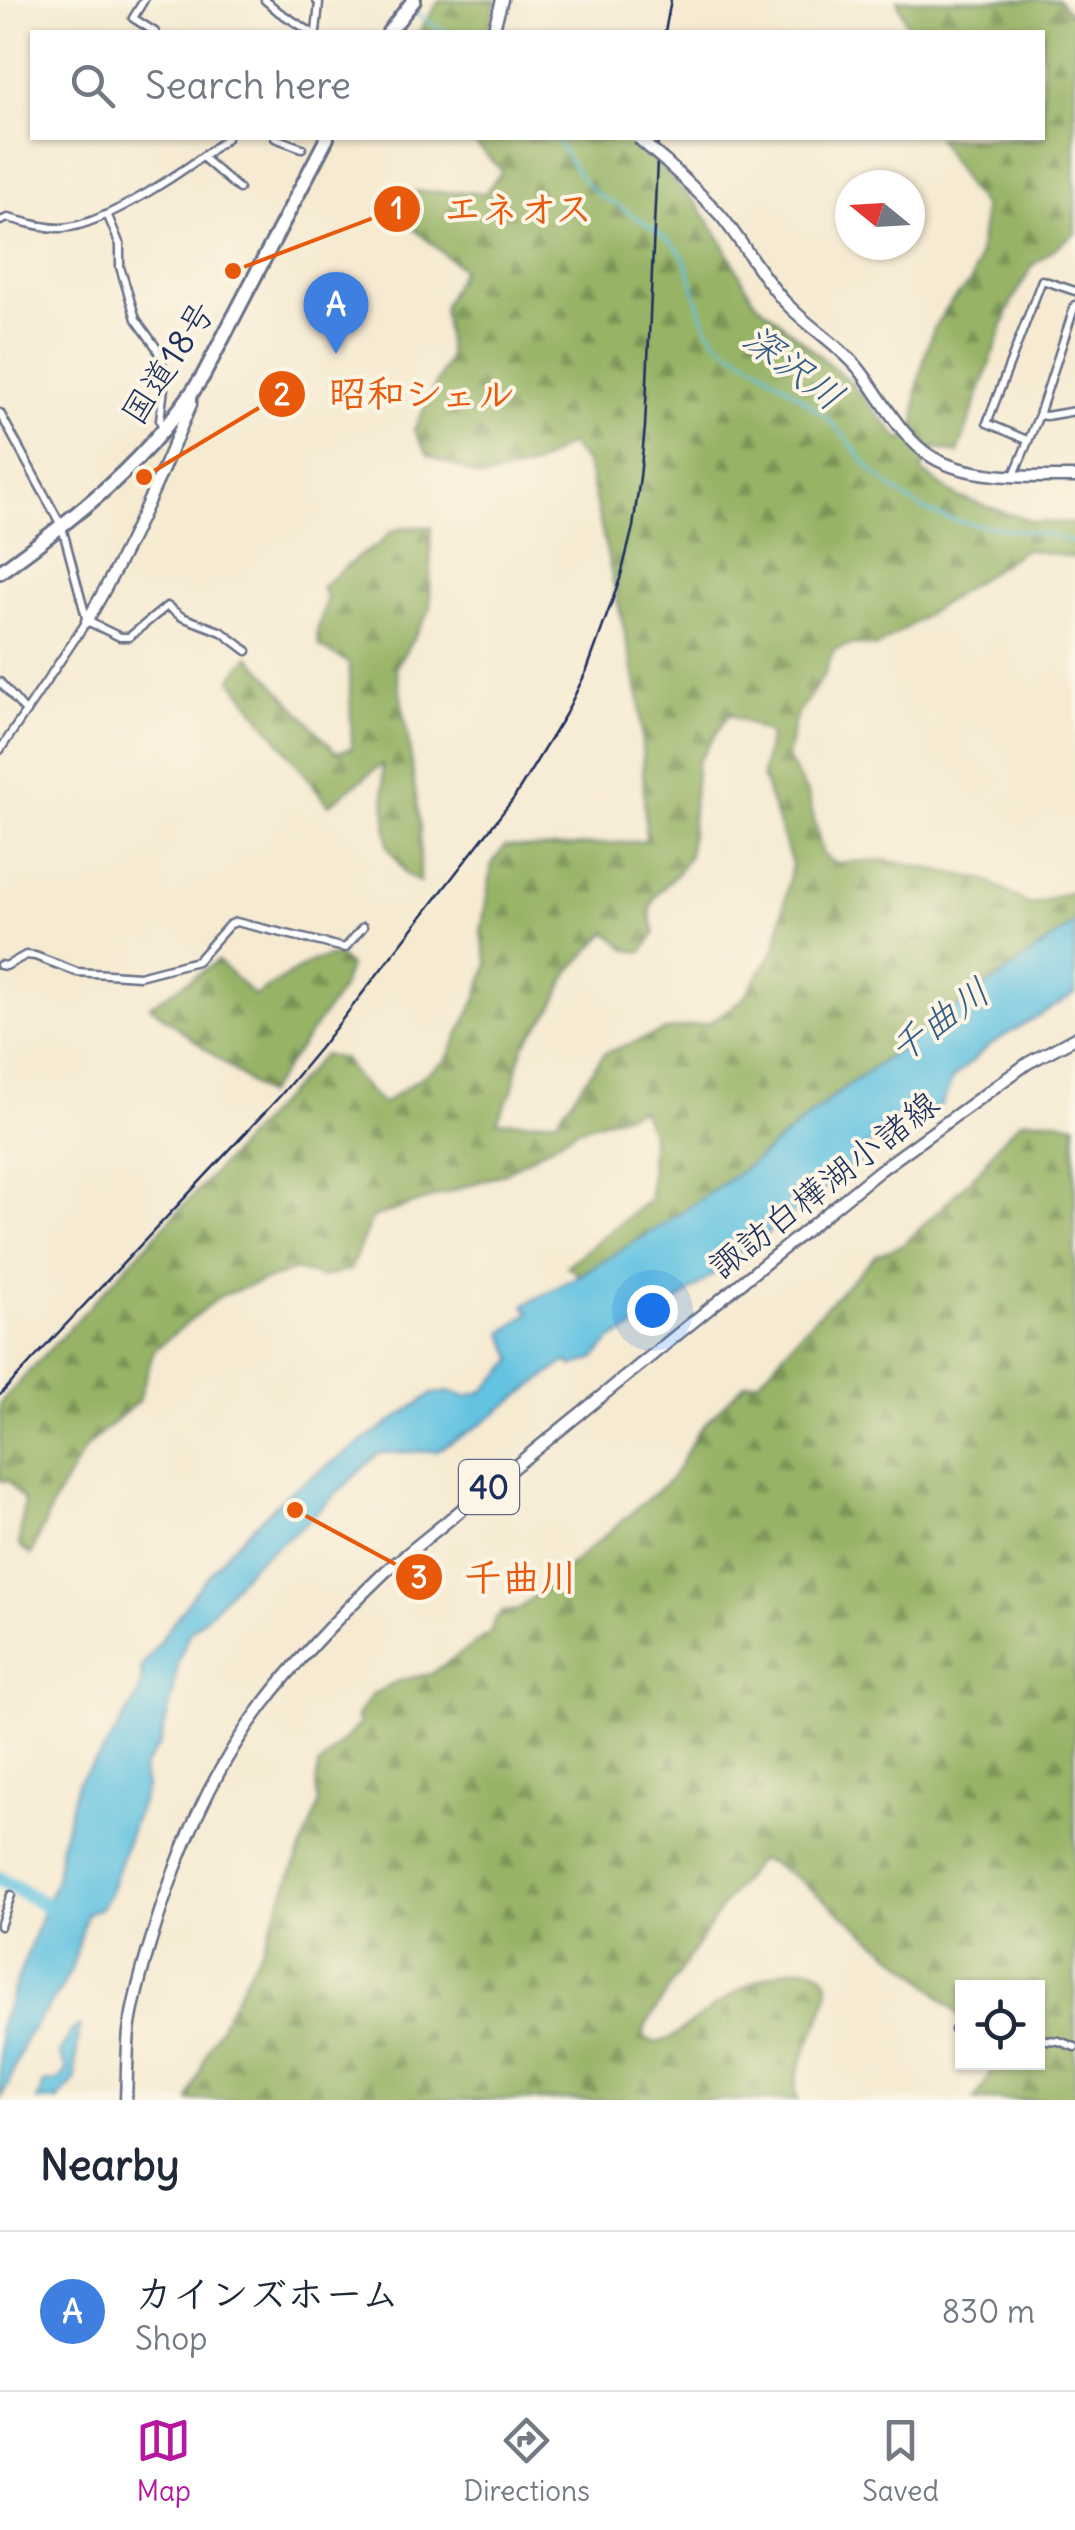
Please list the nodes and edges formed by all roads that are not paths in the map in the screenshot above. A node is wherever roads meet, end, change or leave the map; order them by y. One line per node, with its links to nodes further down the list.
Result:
1 (144, 0): 6 (street)
2 (265, 0): 7 (street)
3 (316, 0): 8 (street)
4 (414, 0): 9 (highway)
5 (502, 0): 10 (main road)
6 (152, 30)
7 (310, 30)
8 (314, 30)
9 (391, 30)
10 (496, 30)
11 (224, 140): 16 (street)
12 (280, 140): 15 (street)
13 (326, 140): 22 (highway, 国道18号)
14 (640, 140): 29 (main road, bridge)
15 (302, 148)
16 (202, 156): 17 (street); 18 (street)
17 (239, 189)
18 (108, 216): 19 (street); 26 (street)
19 (0, 222)
20 (1075, 292): 27 (street)
21 (1075, 305): 25 (street)
22 (191, 395): 26 (highway, 国道18号); 28 (main road)
23 (1075, 411): 25 (street)
24 (0, 414): 31 (street)
25 (1039, 415): 27 (street)
26 (164, 430): 28 (main road); 31 (highway, 国道18号)
27 (1027, 440): 29 (street)
28 (172, 448): 33 (main road)
29 (1014, 474): 30 (main road)
30 (1075, 477)
31 (62, 527): 32 (highway, 国道18号); 33 (street)
32 (0, 572)
33 (87, 621): 34 (street); 36 (street)
34 (247, 651)
35 (0, 682): 36 (street)
36 (26, 712): 37 (street)
37 (0, 750)
38 (362, 927): 39 (street)
39 (0, 965)
40 (1075, 1038): 45 (main road, 諏訪白樺湖小諸線 / 40)
41 (11, 1895): 42 (street)
42 (0, 1926)
43 (1045, 2040): 44 (street)
44 (1075, 2047)
45 (126, 2100)

